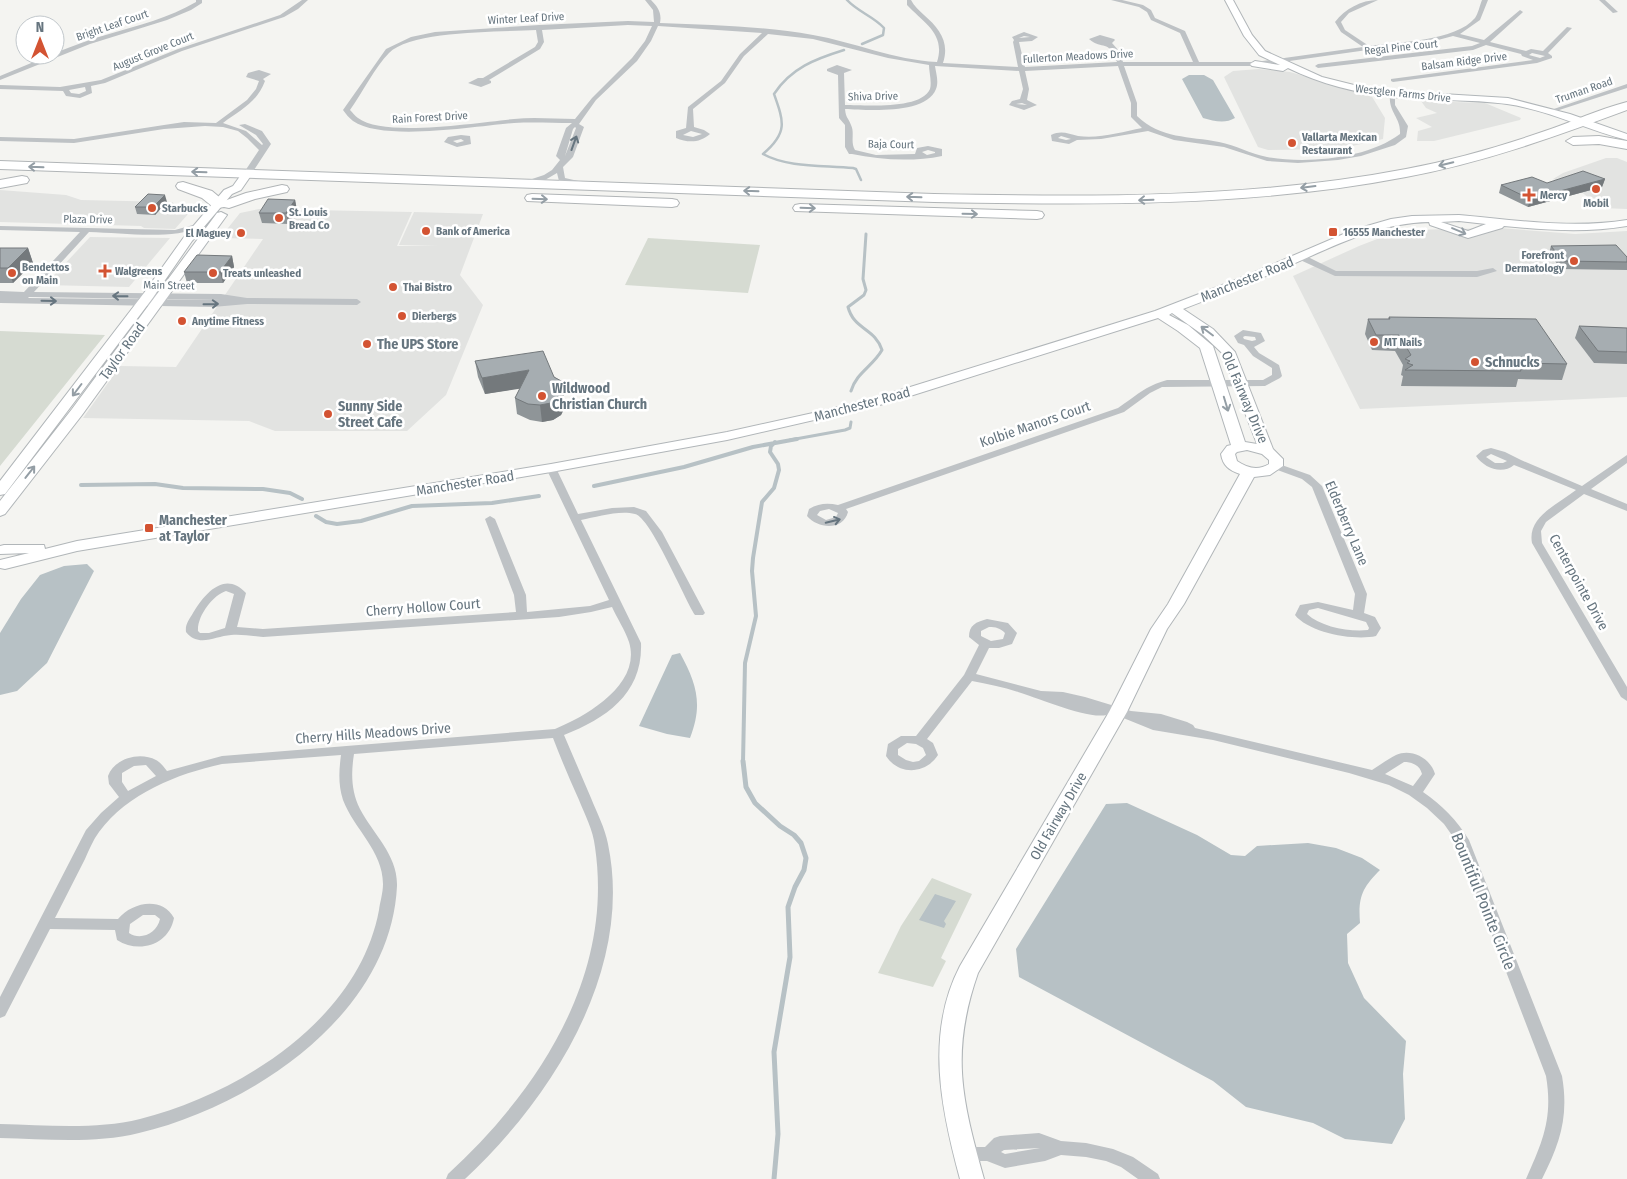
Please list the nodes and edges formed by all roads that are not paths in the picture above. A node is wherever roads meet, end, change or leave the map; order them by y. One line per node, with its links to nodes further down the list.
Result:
1 (199, 0): 36 (street, Bright Leaf Court)
2 (305, 0): 41 (street, August Grove Court)
3 (648, 0): 14 (street)
4 (910, 0): 30 (street, Shiva Drive)
5 (1114, 0): 6 (street)
6 (1124, 0): 11 (street)
7 (1229, 0): 27 (street, Westglen Farms Drive)
8 (1376, 0): 23 (street)
9 (1485, 0): 18 (street, Fullerton Meadows Drive)
10 (1602, 0): 13 (street)
11 (1140, 2): 31 (street)
12 (1520, 12): 21 (street)
13 (1616, 12)
14 (656, 24): 15 (street, Winter Leaf Drive); 17 (street, Fullerton Meadows Drive); 46 (street)
15 (539, 27): 22 (street, Winter Leaf Drive); 38 (street)
16 (1569, 28): 25 (street)
17 (767, 31): 30 (street, Fullerton Meadows Drive); 51 (street)
18 (1453, 34): 21 (street, Regal Pine Court); 23 (street, Fullerton Meadows Drive)
19 (1018, 40): 33 (street)
20 (1108, 43): 28 (street)
21 (1485, 43): 24 (street, Regal Pine Court); 32 (street, Regal Pine Court)
22 (398, 44): 48 (street, Rain Forest Drive)
23 (1367, 47): 27 (street, Fullerton Meadows Drive)
24 (1525, 53): 25 (street, Regal Pine Court); 26 (street, Regal Pine Court)
25 (1544, 53): 26 (street)
26 (1536, 59): 39 (street, Balsam Ridge Drive)
27 (1277, 61): 29 (street, Fullerton Meadows Drive); 34 (street, Westglen Farms Drive)
28 (1120, 63): 31 (street, Fullerton Meadows Drive); 33 (street, Fullerton Meadows Drive); 52 (street)
29 (1255, 64): 31 (street, Fullerton Meadows Drive); 34 (street)
30 (935, 65): 33 (street, Fullerton Meadows Drive); 45 (street, Shiva Drive)
31 (1197, 65)
32 (1318, 66)
33 (1023, 69): 43 (street)
34 (1296, 70): 42 (street, Westglen Farms Drive)
35 (840, 73): 45 (street, Baja Court)
36 (0, 78)
37 (259, 78): 47 (street)
38 (484, 79)
39 (1393, 80)
40 (1627, 86): 49 (street, Truman Road)
41 (0, 87)
42 (1393, 94): 49 (street, Westglen Farms Drive); 52 (street)
43 (1023, 100)
44 (1627, 106): 50 (highway)
45 (843, 107): 59 (street, Baja Court)
46 (576, 123): 48 (street, Rain Forest Drive); 60 (street)
47 (219, 124): 56 (street, Taylor Road); 62 (street, Taylor Road)
48 (454, 126): 54 (street)
49 (1559, 127): 50 (highway); 50 (highway); 57 (highway); 67 (highway, one-way to 67)
50 (1589, 127): 53 (highway); 57 (street); 63 (highway)
51 (690, 129)
52 (1148, 129): 55 (street)
53 (1625, 131)
54 (457, 138)
55 (1075, 138)
56 (0, 139)
57 (1627, 145)
58 (1534, 154): 63 (highway)
59 (922, 156)
60 (561, 163): 66 (street); 67 (street)
61 (0, 165): 62 (highway, one-way to 61)
62 (247, 174): 66 (highway); 68 (street, Taylor Road)
63 (1446, 178): 75 (highway)
64 (0, 179): 65 (highway)
65 (0, 184)
66 (523, 184): 67 (highway)
67 (584, 185)
68 (237, 188): 69 (highway); 72 (street, Taylor Road); 72 (highway)
69 (282, 189): 70 (highway); 72 (highway)
70 (298, 190)
71 (514, 198): 73 (highway, one-way to 73)
72 (223, 204): 80 (street, Taylor Road); 90 (street, Taylor Road)
73 (690, 204)
74 (789, 207): 76 (highway, one-way to 76)
75 (1168, 212)
76 (1048, 215)
77 (1412, 219): 79 (street, Manchester Road); 79 (street, one-way to 79); 85 (street, Manchester Road)
78 (1627, 223): 79 (street, Manchester Road)
79 (1515, 224)
80 (200, 225): 83 (street); 84 (street, Taylor Road)
81 (0, 228): 82 (street, Plaza Drive)
82 (87, 230): 83 (street, Plaza Drive); 88 (street)
83 (174, 232): 84 (street)
84 (188, 240): 90 (street, Taylor Road)
85 (1301, 257): 86 (street); 93 (street, Manchester Road)
86 (1493, 271)
87 (0, 294): 88 (street, Main Street)
88 (24, 297): 89 (street, Main Street); 90 (street, Main Street); 92 (street)
89 (0, 300)
90 (152, 300): 91 (street, Main Street); 106 (street, Taylor Road, one-way to 106); 109 (street, Taylor Road, one-way to 90)
91 (357, 302)
92 (14, 308)
93 (1174, 308): 94 (street, Manchester Road); 97 (street, Old Fairway Drive, one-way to 93)
94 (1159, 314): 96 (street, Old Fairway Drive); 103 (street, Manchester Road)
95 (1248, 343): 97 (street, Kolbie Manors Court)
96 (1219, 382): 97 (street, Kolbie Manors Court); 98 (street, Old Fairway Drive, one-way to 98); 107 (street, Kolbie Manors Court)
97 (1240, 383): 99 (street, Old Fairway Drive)
98 (1239, 447): 99 (street, Old Fairway Drive); 104 (street, Old Fairway Drive)
99 (1267, 451): 102 (street, Old Fairway Drive)
100 (1627, 458): 105 (street, Centerpointe Drive)
101 (1511, 462): 105 (street)
102 (1276, 466): 104 (street); 115 (street, Elderberry Lane)
103 (551, 468): 110 (street, Cherry Hills Meadows Drive); 112 (street, Manchester Road)
104 (1248, 472): 121 (street, Old Fairway Drive)
105 (1584, 490): 108 (street); 120 (street, Centerpointe Drive)
106 (0, 492)
107 (839, 508)
108 (1627, 508)
109 (0, 511)
110 (574, 518): 113 (street, Cherry Hills Meadows Drive); 114 (street)
111 (490, 520): 116 (street)
112 (2, 558)
113 (616, 602): 116 (street, Cherry Hollow Court); 122 (street, Cherry Hills Meadows Drive)
114 (699, 613)
115 (1358, 614): 115 (street)
116 (522, 615): 117 (street, Cherry Hollow Court)
117 (231, 631): 117 (street, Cherry Hollow Court)
118 (985, 644): 119 (street)
119 (969, 676): 121 (street, Bountiful Pointe Circle); 123 (street)
120 (1627, 698)
121 (1125, 714): 125 (street, Bountiful Pointe Circle); 133 (street, Old Fairway Drive)
122 (557, 733): 124 (street, Cherry Hills Meadows Drive); 134 (street)
123 (920, 740)
124 (348, 750): 126 (street, Cherry Hills Meadows Drive); 132 (street)
125 (1376, 774): 127 (street, Bountiful Pointe Circle); 127 (street)
126 (164, 776): 128 (street, Cherry Hills Meadows Drive); 128 (street)
127 (1415, 793): 137 (street, Bountiful Pointe Circle)
128 (126, 798): 129 (street, Cherry Hills Meadows Drive)
129 (44, 923): 130 (street); 131 (street, Cherry Hills Meadows Drive)
130 (122, 925)
131 (0, 1012)
132 (0, 1131)
133 (965, 1154): 135 (street, Old Fairway Drive); 136 (street)
134 (454, 1179)
135 (972, 1179)
136 (1152, 1179)
137 (1534, 1179)

